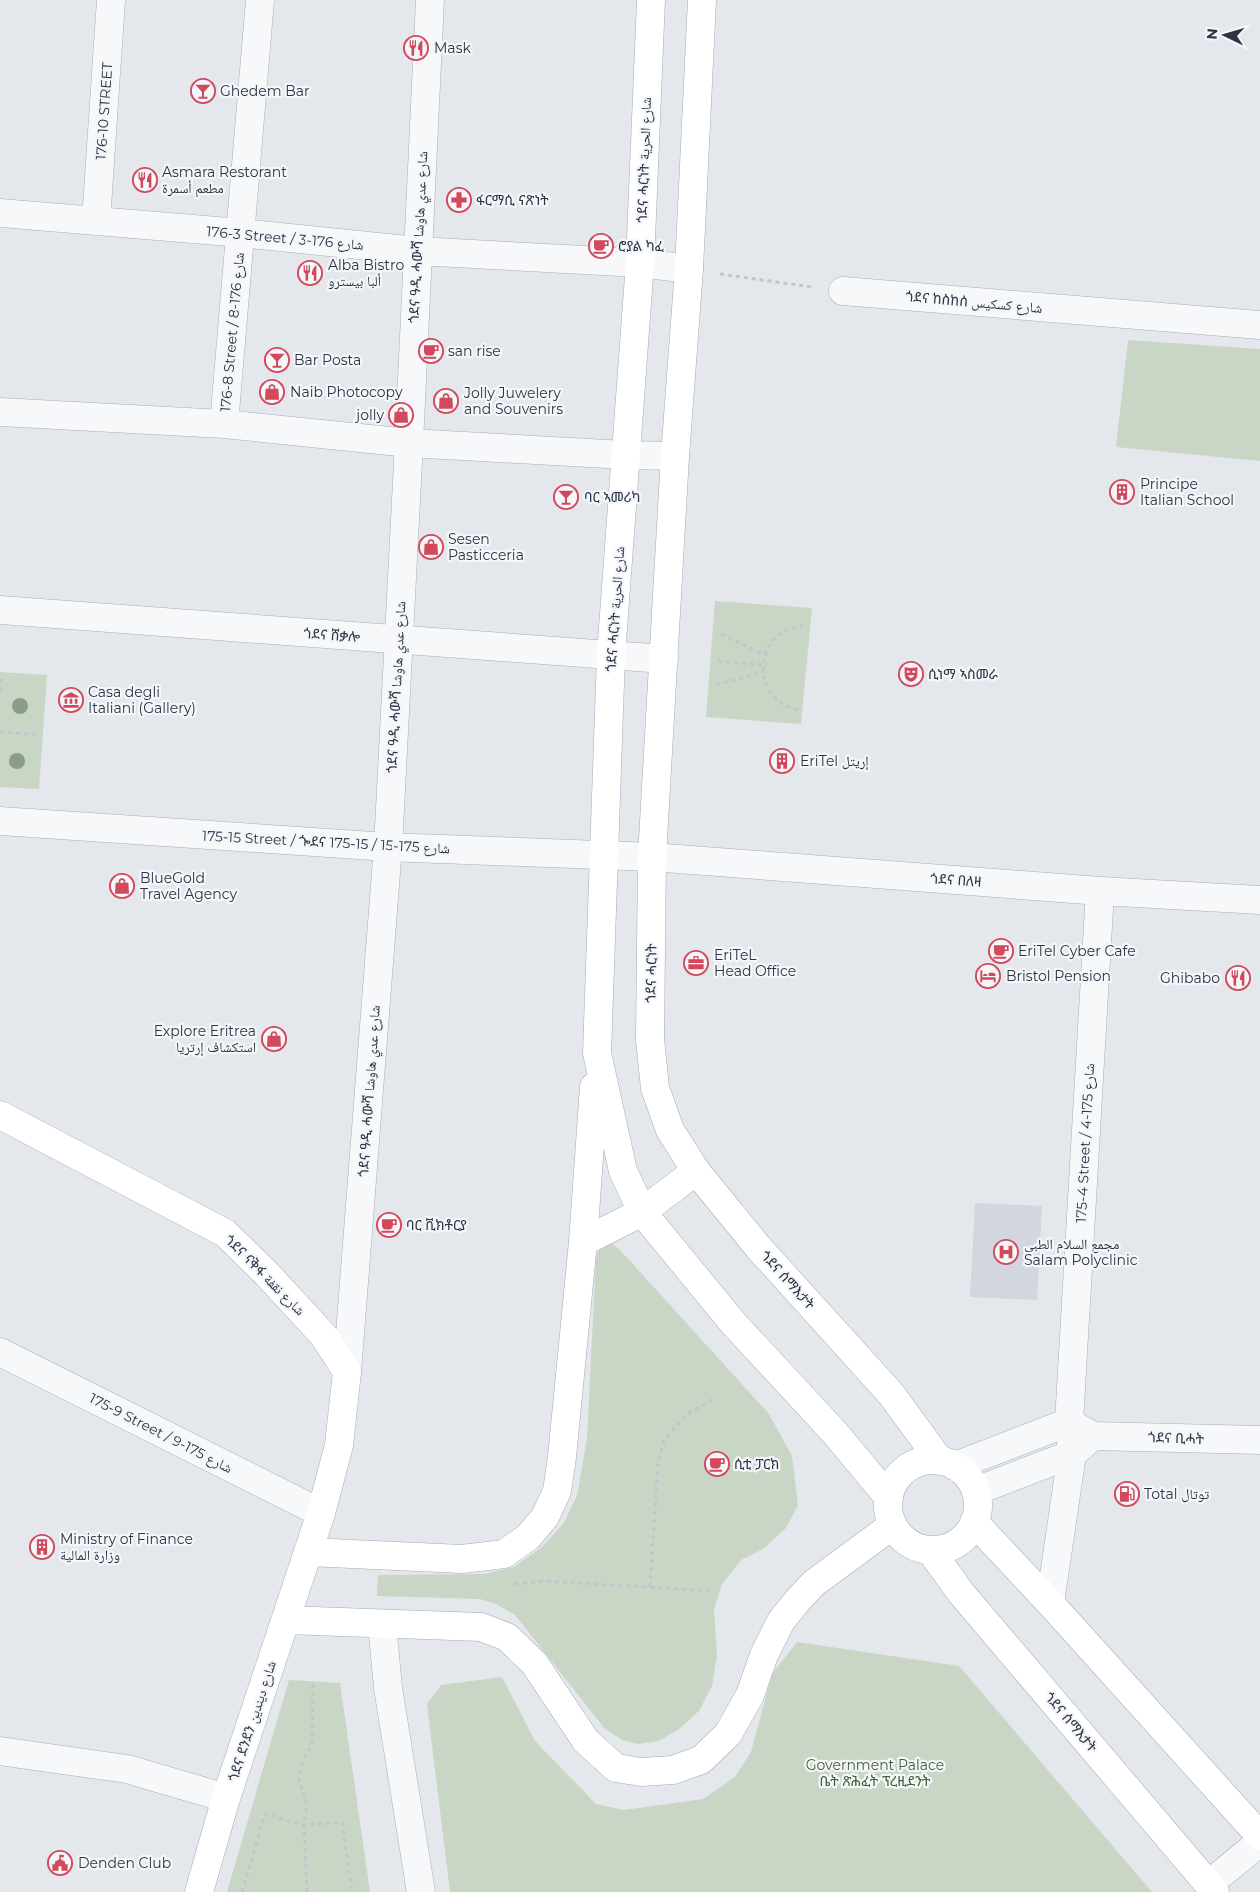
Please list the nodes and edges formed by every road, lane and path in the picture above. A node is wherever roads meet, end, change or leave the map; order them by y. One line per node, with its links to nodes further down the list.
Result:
1 (111, 0): 7 (street, 176-10 STREET)
2 (260, 0): 8 (street, 176-8 Street / شارع 176-8)
3 (430, 0): 9 (street, ጎደና ዓዲ ሓውሻ شارع عدي هاوشا)
4 (651, 0): 10 (main road, ጎደና ሓርነት شارع الحرية)
5 (702, 0): 11 (main road)
6 (0, 214): 7 (street, 176-3 Street / شارع 176-3)
7 (96, 221): 8 (street, 176-3 Street / شارع 176-3)
8 (241, 233): 9 (street, 176-3 Street / شارع 176-3); 15 (street, 176-8 Street / شارع 176-8)
9 (417, 251): 10 (street, 176-3 Street / شارع 176-3); 16 (street, ጎደና ዓዲ ሓውሻ شارع عدي هاوشا)
10 (640, 263): 11 (street, 176-3 Street / شارع 176-3); 17 (main road, ጎደና ሓርነት شارع الحرية)
11 (689, 269): 12 (path); 18 (main road)
12 (843, 292): 13 (street, ጎደና ከስከሰ شارع كسكيس)
13 (1260, 325)
14 (0, 412): 15 (street)
15 (224, 424): 16 (street)
16 (409, 443): 17 (street); 22 (street, ጎደና ዓዲ ሓውሻ شارع عدي هاوشا)
17 (625, 456): 18 (street); 23 (main road, ጎደና ሓርነት شارع الحرية)
18 (675, 456): 25 (main road)
19 (0, 610): 22 (street, ጎደና ሸቃሎ)
20 (803, 625): 24 (path)
21 (721, 634): 24 (path)
22 (399, 640): 23 (street, ጎደና ሸቃሎ); 36 (street, ጎደና ዓዲ ሓውሻ شارع عدي هاوشا)
23 (612, 655): 25 (street, ጎደና ሸቃሎ); 37 (main road, ጎደና ሓርነት شارع الحرية)
24 (765, 655): 27 (path)
25 (664, 659): 38 (main road)
26 (718, 661): 27 (path)
27 (763, 665): 28 (path)
28 (763, 672): 30 (path); 32 (path)
29 (1, 675): 31 (path)
30 (716, 685)
31 (0, 691)
32 (798, 710)
33 (0, 732): 34 (path)
34 (40, 735)
35 (0, 821): 36 (street, 175-15 Street / ጐደና 175-15 / شارع 175-15)
36 (388, 847): 37 (street, 175-15 Street / ጐደና 175-15 / شارع 175-15); 48 (street, ጎደና ዓዲ ሓውሻ شارع عدي هاوشا)
37 (603, 854): 38 (street, 175-15 Street / ጐደና 175-15 / شارع 175-15); 41 (main road, ጎደና ሓርነት شارع الحرية)
38 (652, 857): 39 (street, ጎደና በለዛ); 42 (main road, ጎደና ሓርነት)
39 (1100, 891): 40 (street, ጎደና በለዛ); 50 (street, 175-4 Street / شارع 175-4)
40 (1260, 900)
41 (597, 1053): 45 (main road, ጎደና ሓርነት شارع الحرية); 46 (main road)
42 (655, 1088): 44 (main road, ጎደና ሰማእታት)
43 (0, 1115): 48 (main road, ጎደና ናቅፋ شارع نقفة)
44 (696, 1171): 45 (main road); 54 (main road, ጎደና ሰማእታት)
45 (642, 1212): 46 (main road); 56 (main road)
46 (583, 1242): 61 (main road)
47 (0, 1352): 57 (street, 175-9 Street / شارع 175-9)
48 (347, 1372): 57 (main road)
49 (716, 1398): 63 (path)
50 (1069, 1422): 51 (street, ጎደና ቢሓት); 53 (street, 175-4 Street / شارع 175-4); 54 (street)
51 (1093, 1436): 52 (street, ጎደና ቢሓት); 53 (street)
52 (1260, 1440)
53 (1072, 1454): 55 (street); 65 (street, 175-4 Street / شارع 175-4)
54 (947, 1463): 55 (main road, ጎደና ሰማእታት); 56 (main road)
55 (976, 1491): 58 (main road)
56 (889, 1498): 59 (main road)
57 (321, 1513): 61 (main road)
58 (974, 1522): 60 (main road); 65 (main road)
59 (892, 1525): 60 (main road); 67 (main road)
60 (930, 1550): 74 (main road, ጎደና ሰማእታት)
61 (308, 1552): 66 (main road, ጎደና ደንደን شارع ديندين)
62 (510, 1585): 63 (path)
63 (650, 1587): 64 (path)
64 (714, 1591)
65 (1050, 1603): 72 (main road)
66 (286, 1620): 67 (main road); 70 (main road, ጎደና ደንደን شارع ديندين)
67 (382, 1624): 79 (street)
68 (313, 1682): 71 (path)
69 (0, 1751): 70 (street)
70 (226, 1798): 75 (main road, ጎደና ደንደን شارع ديندين)
71 (304, 1825): 76 (path); 77 (path); 78 (path)
72 (1260, 1836)
73 (1260, 1842): 74 (street)
74 (1212, 1888)
75 (199, 1892)
76 (242, 1892)
77 (307, 1892)
78 (352, 1892)
79 (421, 1892)

